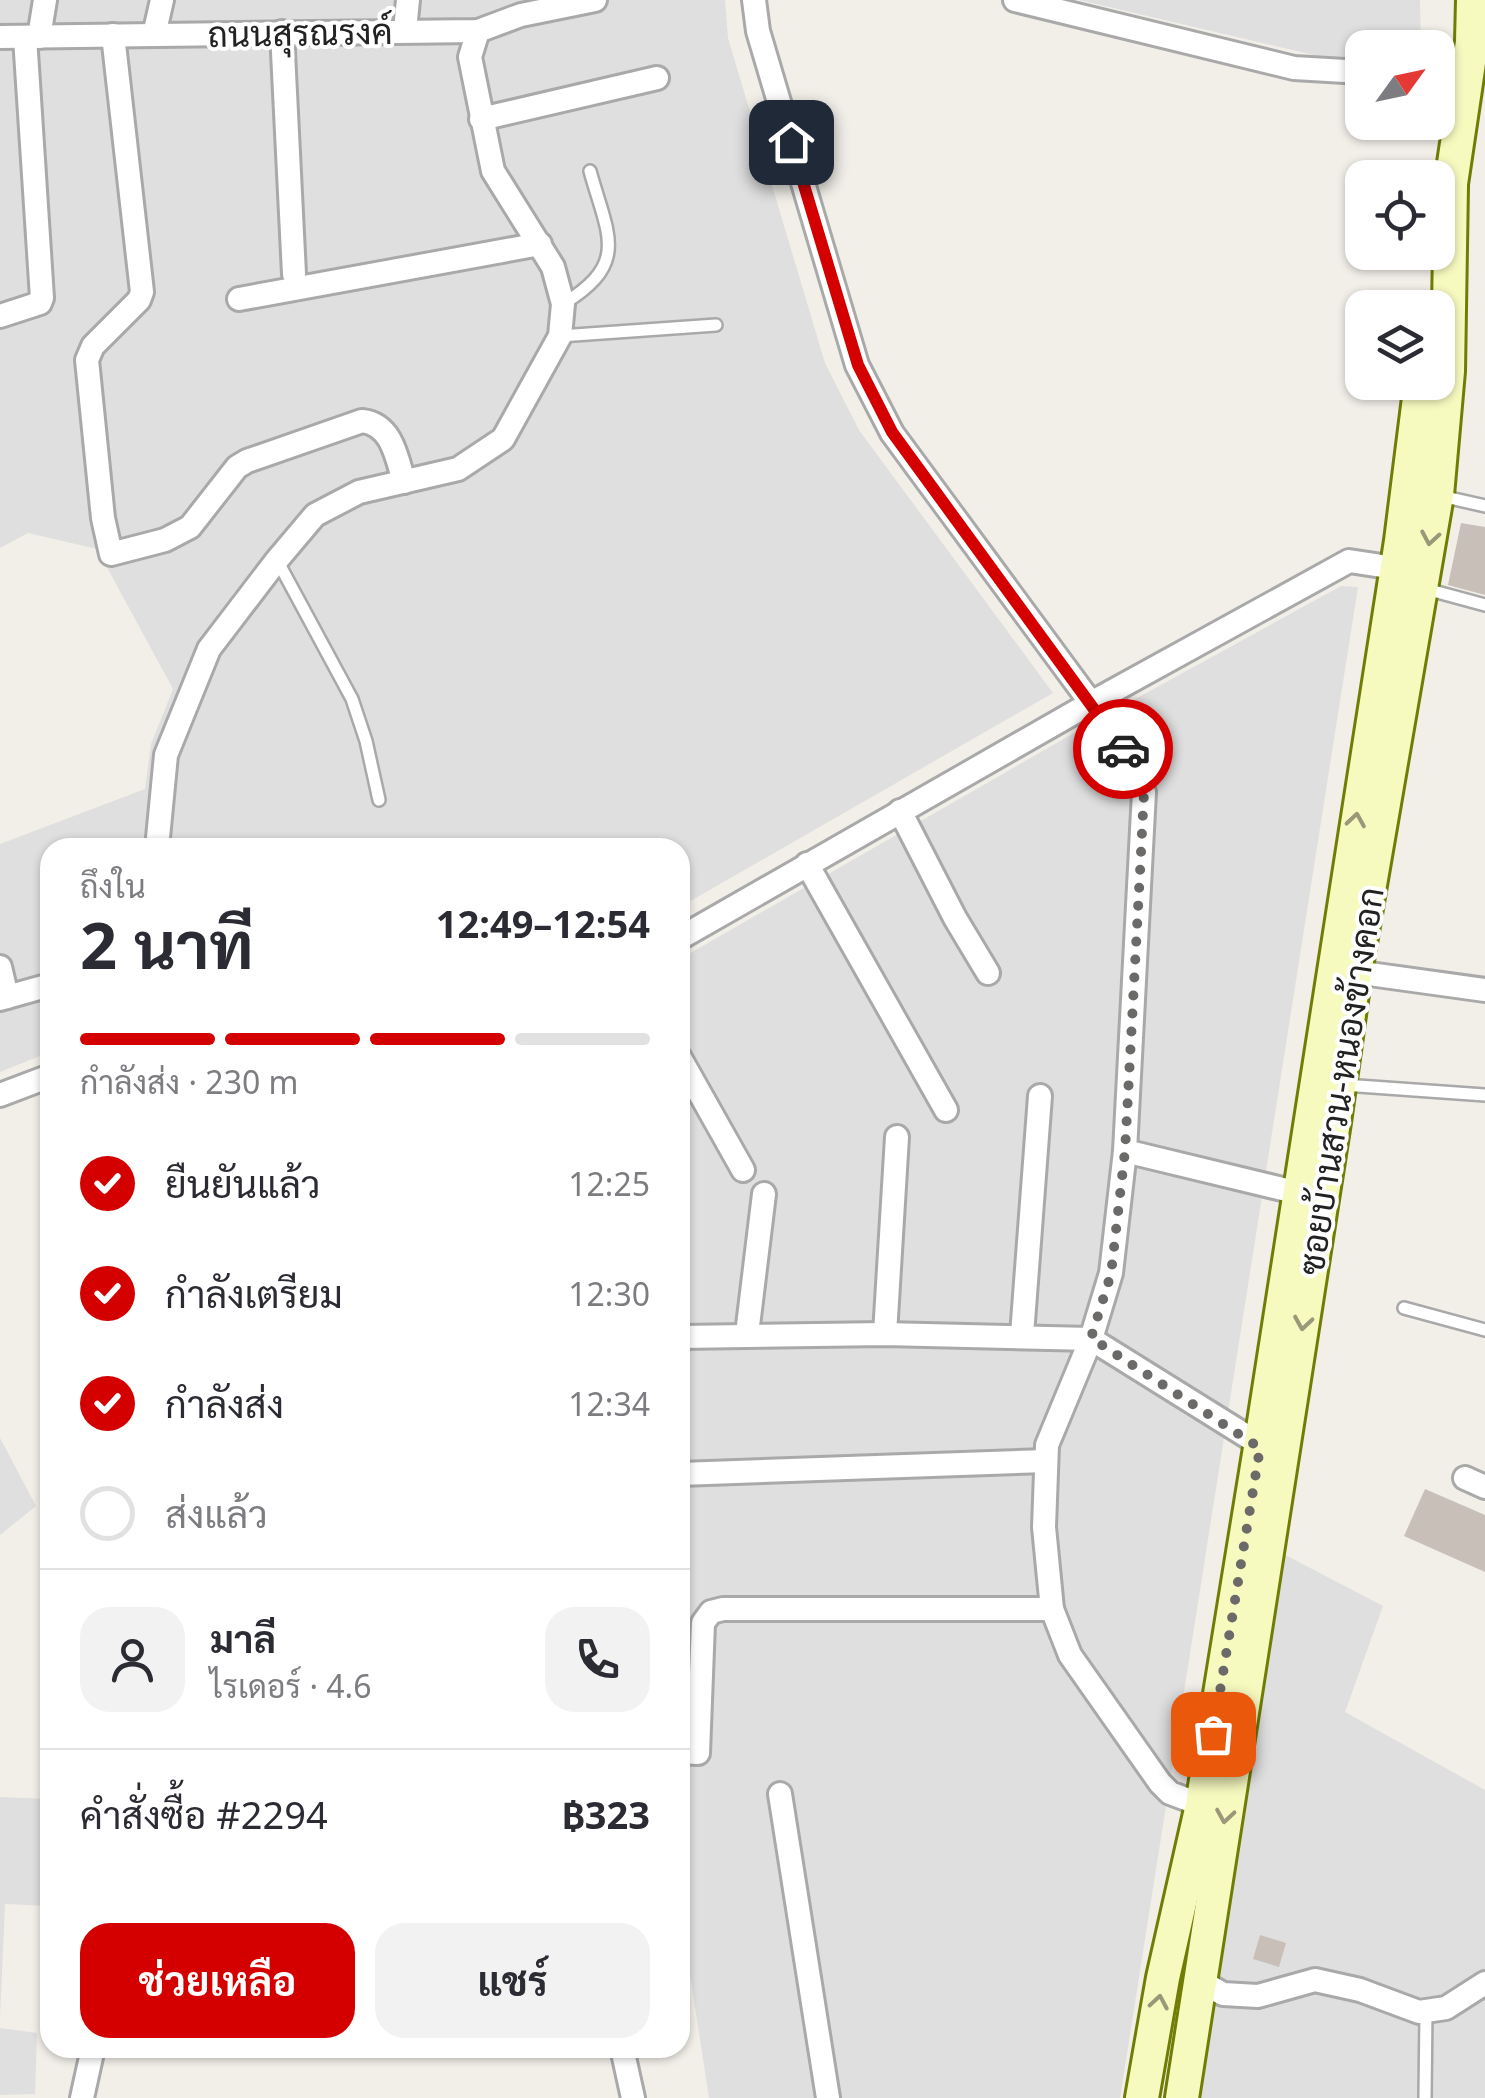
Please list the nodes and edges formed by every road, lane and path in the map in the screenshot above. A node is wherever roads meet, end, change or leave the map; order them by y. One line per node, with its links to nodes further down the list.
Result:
1 (45, 0): 17 (street)
2 (162, 0): 14 (street)
3 (408, 0): 10 (street)
4 (595, 0): 9 (street, ถนนสุรณรงค์)
5 (754, 0): 41 (street)
6 (1452, 0): 11 (main road)
7 (1474, 0): 22 (main road)
8 (1026, 1): 18 (street)
9 (544, 5): 12 (street, ถนนสุรณรงค์)
10 (405, 30): 12 (street, ถนนสุรณรงค์); 13 (street, ถนนสุรณรงค์)
11 (1447, 30)
12 (478, 31): 21 (street)
13 (282, 32): 14 (street, ถนนสุรณรงค์); 25 (street)
14 (154, 35): 15 (street, ถนนสุรณรงค์)
15 (113, 36): 17 (street, ถนนสุรณรงค์); 34 (street)
16 (0, 37): 17 (street, ถนนสุรณรงค์)
17 (32, 37): 29 (street)
18 (1345, 71)
19 (657, 78): 21 (street)
20 (1485, 86): 26 (main road)
21 (481, 119): 24 (street)
22 (1449, 160)
23 (590, 171): 28 (lane)
24 (540, 244): 27 (street); 28 (street)
25 (294, 274)
26 (1449, 290)
27 (239, 299)
28 (563, 304): 31 (street)
29 (0, 316)
30 (716, 324): 31 (lane)
31 (560, 336): 34 (street)
32 (1429, 400): 38 (main road, ซอยบ้านสวน-หนองข้างคอก)
33 (1435, 400): 35 (main road, ซอยบ้านสวน-หนองข้างคอก)
34 (404, 482): 37 (street)
35 (1437, 494): 36 (lane); 39 (main road, ซอยบ้านสวน-หนองข้างคอก, one-way to 39)
36 (1485, 506)
37 (277, 560): 42 (lane); 44 (street)
38 (1395, 568): 41 (street); 63 (main road, ซอยบ้านสวน-หนองข้างคอก, one-way to 38)
39 (1422, 588): 40 (lane); 49 (main road, ซอยบ้านสวน-หนองข้างคอก)
40 (1485, 604)
41 (1090, 703): 43 (street); 61 (street)
42 (379, 800)
43 (900, 811): 45 (street); 48 (street)
44 (158, 838)
45 (807, 864): 46 (street); 59 (street)
46 (690, 932)
47 (0, 968): 52 (street)
48 (988, 972)
49 (1355, 972): 51 (street); 55 (main road, ซอยบ้านสวน-หนองข้างคอก)
50 (40, 989): 52 (street)
51 (1485, 990)
52 (3, 998)
53 (690, 1076): 62 (street)
54 (40, 1080): 56 (street)
55 (1340, 1084): 58 (lane); 72 (main road, ซอยบ้านสวน-หนองข้างคอก, one-way to 72)
56 (0, 1095)
57 (1040, 1096): 69 (street)
58 (1485, 1096)
59 (946, 1110)
60 (898, 1138): 68 (street)
61 (1125, 1151): 63 (street); 71 (street)
62 (744, 1170)
63 (1299, 1193): 72 (main road, ซอยบ้านสวน-หนองข้างคอก)
64 (764, 1194): 67 (street)
65 (1404, 1308): 66 (lane)
66 (1485, 1330)
67 (746, 1334): 68 (street); 70 (street)
68 (884, 1334): 69 (street)
69 (1022, 1335): 71 (street)
70 (690, 1336)
71 (1091, 1338): 72 (street); 73 (street)
72 (1272, 1451): 78 (main road, ซอยบ้านสวน-หนองข้างคอก); 79 (main road, ซอยบ้านสวน-หนองข้างคอก, one-way to 79)
73 (1046, 1461): 74 (street); 75 (street)
74 (690, 1474)
75 (1052, 1609): 76 (street); 78 (street)
76 (690, 1753)
77 (780, 1794): 86 (street)
78 (1202, 1805): 87 (main road, ซอยบ้านสวน-หนองข้างคอก, one-way to 78)
79 (1202, 1982): 81 (street); 88 (main road, ซอยบ้านสวน-หนองข้างคอก)
80 (1485, 1982): 81 (street)
81 (1426, 2011): 89 (lane)
82 (91, 2058): 84 (street)
83 (624, 2058): 85 (street)
84 (82, 2098)
85 (633, 2098)
86 (828, 2098)
87 (1142, 2098)
88 (1182, 2098)
89 (1425, 2098)

